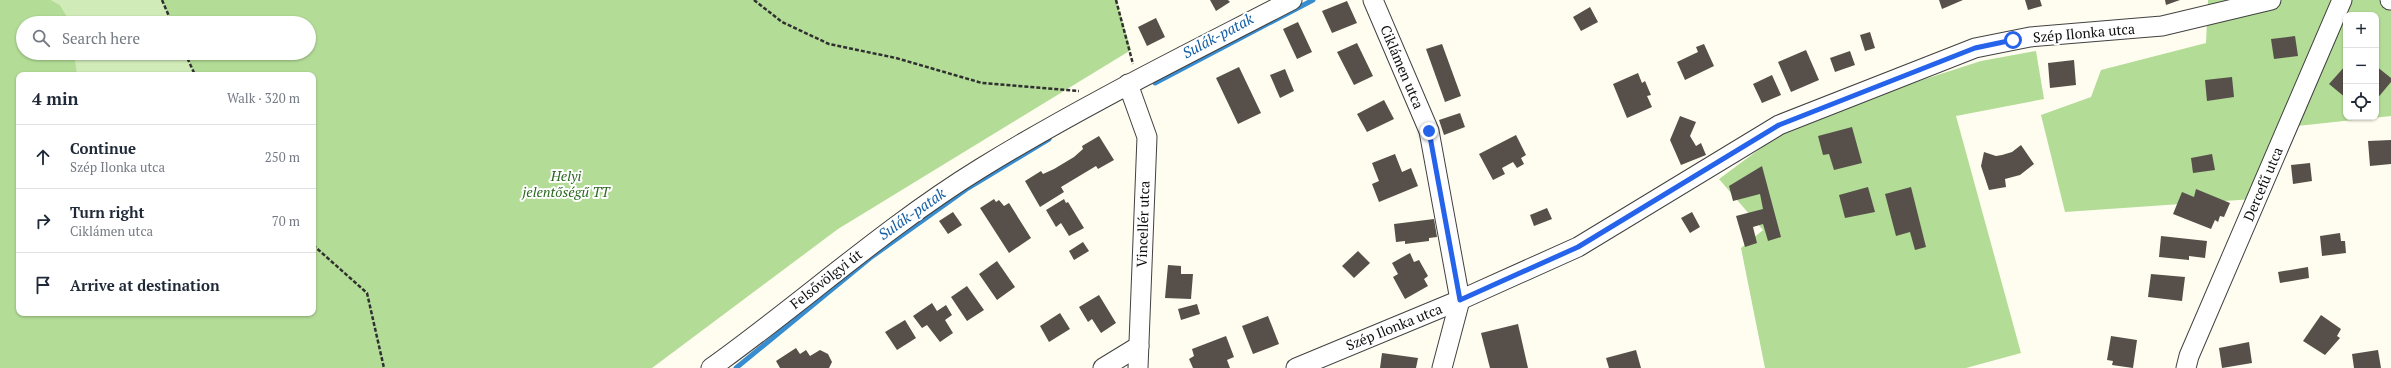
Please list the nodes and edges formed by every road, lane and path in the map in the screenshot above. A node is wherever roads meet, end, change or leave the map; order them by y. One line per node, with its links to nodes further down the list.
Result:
1 (162, 0): 8 (path)
2 (754, 0): 12 (path)
3 (1116, 0): 11 (path)
4 (1292, 0): 11 (street, Felsővölgyi út)
5 (1373, 0): 14 (street, Ciklámen utca)
6 (2271, 0): 14 (street, Szép Ilonka utca)
7 (2342, 0): 22 (street, Dercefű utca)
8 (169, 16)
9 (188, 60): 10 (path)
10 (194, 72)
11 (1134, 82): 12 (street, Felsővölgyi út); 15 (street, Vincellér utca)
12 (1109, 93): 17 (street, Felsővölgyi út)
13 (316, 248): 16 (path)
14 (1460, 300): 20 (street, Szép Ilonka utca); 21 (street, Ciklámen utca)
15 (1139, 346): 18 (street); 19 (street, Vincellér utca)
16 (384, 368)
17 (711, 368)
18 (1102, 368)
19 (1138, 368)
20 (1296, 368)
21 (1442, 368)
22 (2186, 368)

